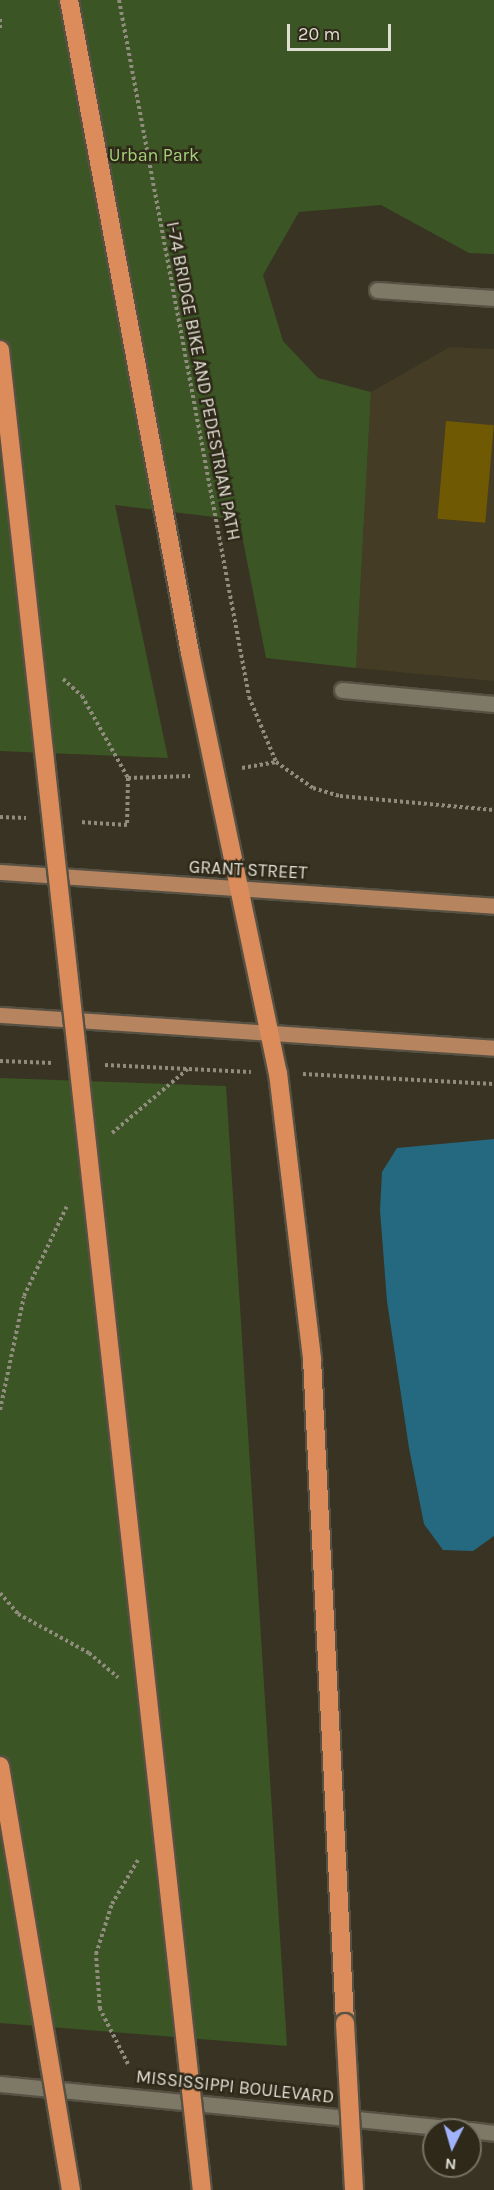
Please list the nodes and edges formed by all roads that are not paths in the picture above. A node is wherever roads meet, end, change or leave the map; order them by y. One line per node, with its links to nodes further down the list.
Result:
1 (69, 0): 8 (highway)
2 (377, 290): 3 (street)
3 (494, 298)
4 (0, 350): 17 (highway, bridge)
5 (342, 690): 6 (street)
6 (494, 705)
7 (0, 872): 8 (main road, GRANT STREET)
8 (241, 889): 9 (main road, GRANT STREET); 11 (highway)
9 (494, 906)
10 (0, 1015): 11 (main road)
11 (270, 1032): 12 (main road); 18 (highway, bridge)
12 (494, 1048)
13 (0, 1766): 16 (highway, bridge)
14 (0, 2084): 15 (street, MISSISSIPPI BOULEVARD)
15 (422, 2125)
16 (71, 2190)
17 (202, 2190)
18 (354, 2190)

